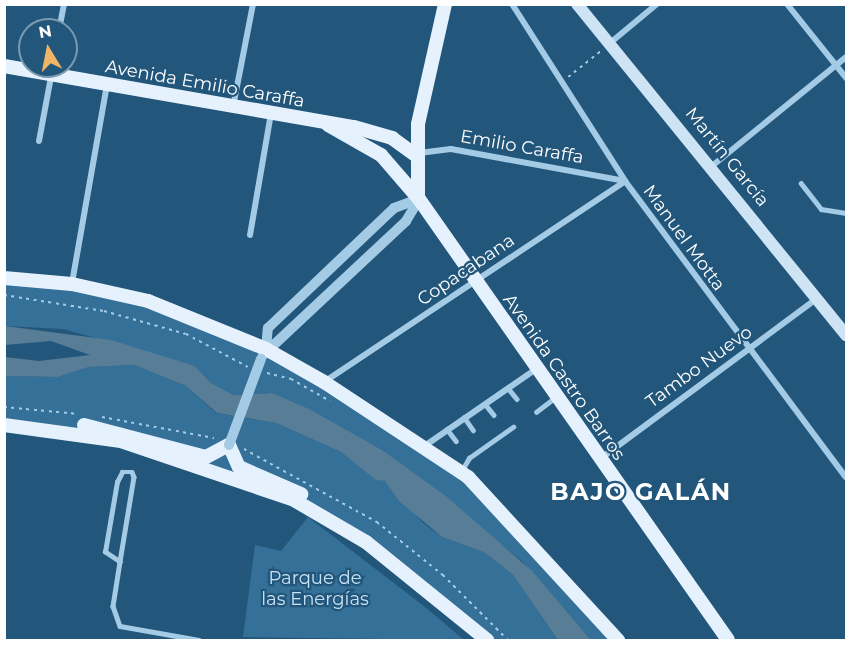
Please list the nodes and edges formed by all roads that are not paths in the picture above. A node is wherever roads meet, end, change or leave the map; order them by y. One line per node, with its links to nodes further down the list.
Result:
1 (253, 4): 14 (street)
2 (445, 4): 16 (main road, Avenida Castro Barros)
3 (512, 4): 22 (street, Manuel Motta)
4 (577, 4): 7 (main road, Martín García)
5 (657, 4): 7 (street)
6 (787, 4): 9 (street)
7 (609, 44): 21 (main road, Martín García)
8 (846, 57): 9 (street)
9 (836, 66): 12 (street); 21 (street)
10 (78, 77): 13 (main road, Avenida Emilio Caraffa)
11 (51, 78): 19 (street)
12 (846, 78)
13 (106, 84): 14 (main road, Avenida Emilio Caraffa); 29 (street)
14 (233, 108): 15 (main road, Avenida Emilio Caraffa)
15 (271, 114): 17 (main road, Avenida Emilio Caraffa); 26 (street)
16 (418, 124): 18 (main road); 20 (main road, Avenida Castro Barros)
17 (328, 125): 18 (main road, Avenida Emilio Caraffa); 24 (main road, Avenida Emilio Caraffa)
18 (392, 138): 20 (main road, Avenida Emilio Caraffa)
19 (39, 141)
20 (415, 155): 22 (street, Emilio Caraffa); 24 (main road, Avenida Castro Barros)
21 (712, 166): 30 (main road, Martín García)
22 (624, 181): 28 (street, Copacabana); 32 (street, Manuel Motta)
23 (801, 183): 25 (lane)
24 (419, 199): 28 (main road, Avenida Castro Barros); 33 (street); 33 (street)
25 (846, 213)
26 (250, 235)
27 (4, 278): 29 (main road)
28 (476, 282): 34 (main road, Avenida Castro Barros); 35 (street, Copacabana)
29 (72, 284): 33 (main road)
30 (816, 298): 31 (main road, Martín García); 32 (street, Tambo Nuevo)
31 (846, 335)
32 (747, 351): 57 (street, Tambo Nuevo); 59 (street, Manuel Motta)
33 (263, 354): 35 (main road); 54 (street, bridge)
34 (536, 369): 36 (street); 37 (main road, Avenida Castro Barros)
35 (324, 382): 52 (main road)
36 (508, 388): 38 (lane); 39 (street)
37 (556, 397): 40 (lane); 57 (main road, Avenida Castro Barros)
38 (517, 399)
39 (485, 404): 41 (lane); 43 (street)
40 (536, 412)
41 (494, 415)
42 (4, 416): 54 (main road)
43 (464, 417): 47 (street); 48 (lane)
44 (4, 425): 60 (main road)
45 (502, 427): 49 (lane)
46 (513, 427): 49 (lane)
47 (447, 429): 50 (lane); 52 (street)
48 (472, 430)
49 (506, 432): 53 (lane)
50 (456, 441)
51 (480, 442): 53 (lane)
52 (423, 447): 58 (main road)
53 (484, 447): 56 (lane)
54 (228, 448): 60 (main road)
55 (465, 452): 56 (lane)
56 (469, 458): 58 (lane)
57 (599, 459): 65 (main road, Avenida Castro Barros)
58 (461, 472): 64 (main road)
59 (846, 477)
60 (343, 526): 63 (main road)
61 (120, 562): 61 (lane); 62 (lane)
62 (198, 640)
63 (487, 640)
64 (618, 640)
65 (728, 640)

